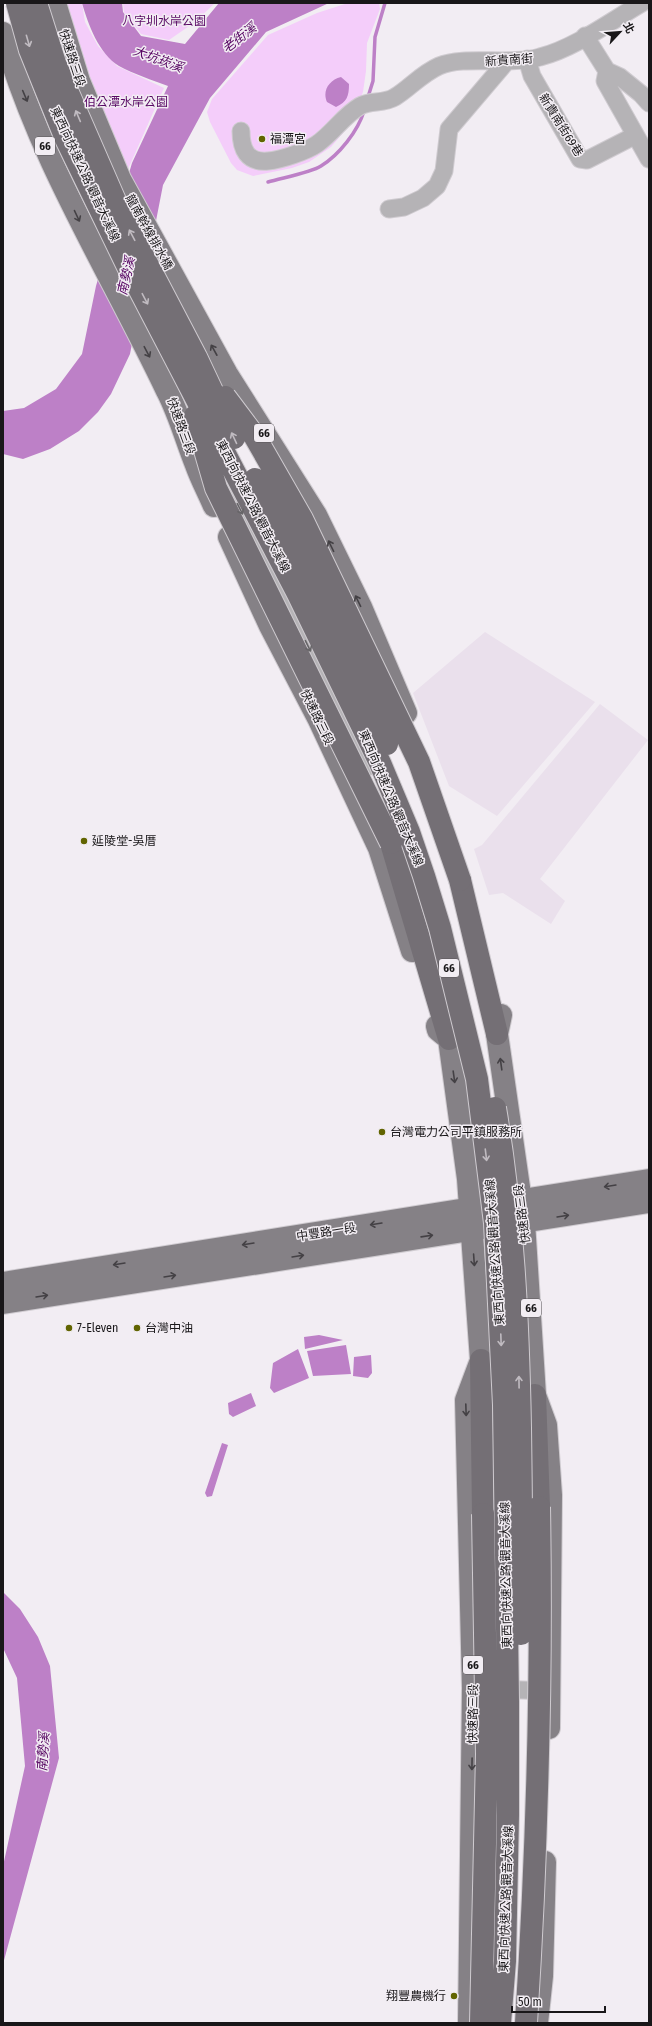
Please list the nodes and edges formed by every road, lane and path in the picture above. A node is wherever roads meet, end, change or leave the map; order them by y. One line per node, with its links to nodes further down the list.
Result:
1 (17, 3): 17 (highway, 東西向快速公路 觀音大溪線 / 66, one-way to 17, bridge)
2 (36, 3): 17 (highway, 東西向快速公路 觀音大溪線 / 66, one-way to 2, bridge)
3 (55, 3): 14 (main road, 快速路三段 / 66)
4 (642, 3): 6 (street, 新貴南街)
5 (3, 33): 18 (main road, 66, one-way to 18)
6 (585, 36): 7 (street, 新貴南街); 9 (street)
7 (527, 59): 8 (street, 新貴南街); 12 (street, 新貴南街69巷)
8 (506, 62): 11 (street, 新貴南街); 15 (street)
9 (607, 71): 10 (street); 12 (street)
10 (649, 103)
11 (241, 131)
12 (634, 136): 13 (street)
13 (649, 159)
14 (120, 179): 16 (main road, 龍南幹線排水橋 / 66)
15 (389, 209)
16 (178, 285): 19 (main road, 快速路三段 / 66, one-way to 16)
17 (189, 362): 22 (highway, bridge); 23 (highway, bridge); 43 (highway, 東西向快速公路 觀音大溪線 / 66, one-way to 43, bridge); 44 (highway, 東西向快速公路 觀音大溪線 / 66, one-way to 17, bridge)
18 (168, 392): 20 (street, 快速路三段, one-way to 20); 21 (main road, 快速路三段 / 66)
19 (339, 586): 20 (street); 22 (main road, 快速路三段 / 66, one-way to 19)
20 (291, 611): 21 (street); 23 (street, 快速路三段, one-way to 23)
21 (270, 626): 23 (main road, 快速路三段 / 66)
22 (497, 1034): 25 (main road, 快速路三段 / 66, one-way to 22)
23 (449, 1039): 27 (main road, 快速路三段 / 66, one-way to 27)
24 (649, 1180): 25 (main road, 中豐路一段, one-way to 25)
25 (521, 1199): 27 (main road, 中豐路一段); 28 (main road, 快速路三段 / 66)
26 (649, 1202): 28 (main road, 中豐路一段, one-way to 26)
27 (470, 1207): 29 (main road, 快速路三段 / 66); 30 (main road, 中豐路一段, one-way to 30)
28 (524, 1222): 29 (main road, 中豐路一段); 33 (main road, 快速路三段 / 66)
29 (472, 1229): 31 (main road, 中豐路一段, one-way to 29); 32 (main road, 快速路三段 / 66, one-way to 32)
30 (3, 1283)
31 (3, 1303)
32 (481, 1360): 34 (main road, 快速路三段 / 66, one-way to 34); 35 (street, 快速路三段); 41 (highway, bridge)
33 (535, 1395): 36 (main road, 快速路三段 / 66); 46 (highway, bridge)
34 (473, 1688): 35 (street); 37 (main road, 快速路三段 / 66, one-way to 37)
35 (499, 1689): 36 (street); 38 (street, 快速路三段)
36 (541, 1691): 39 (main road, 快速路三段 / 66)
37 (468, 1973): 38 (street); 40 (main road, 快速路三段 / 66)
38 (495, 1974): 39 (street); 42 (street, 快速路三段)
39 (532, 1975): 45 (street, 快速路三段); 47 (main road, 快速路三段 / 66)
40 (469, 2023)
41 (481, 2023)
42 (490, 2023)
43 (500, 2023)
44 (509, 2023)
45 (518, 2023)
46 (526, 2023)
47 (537, 2023)

